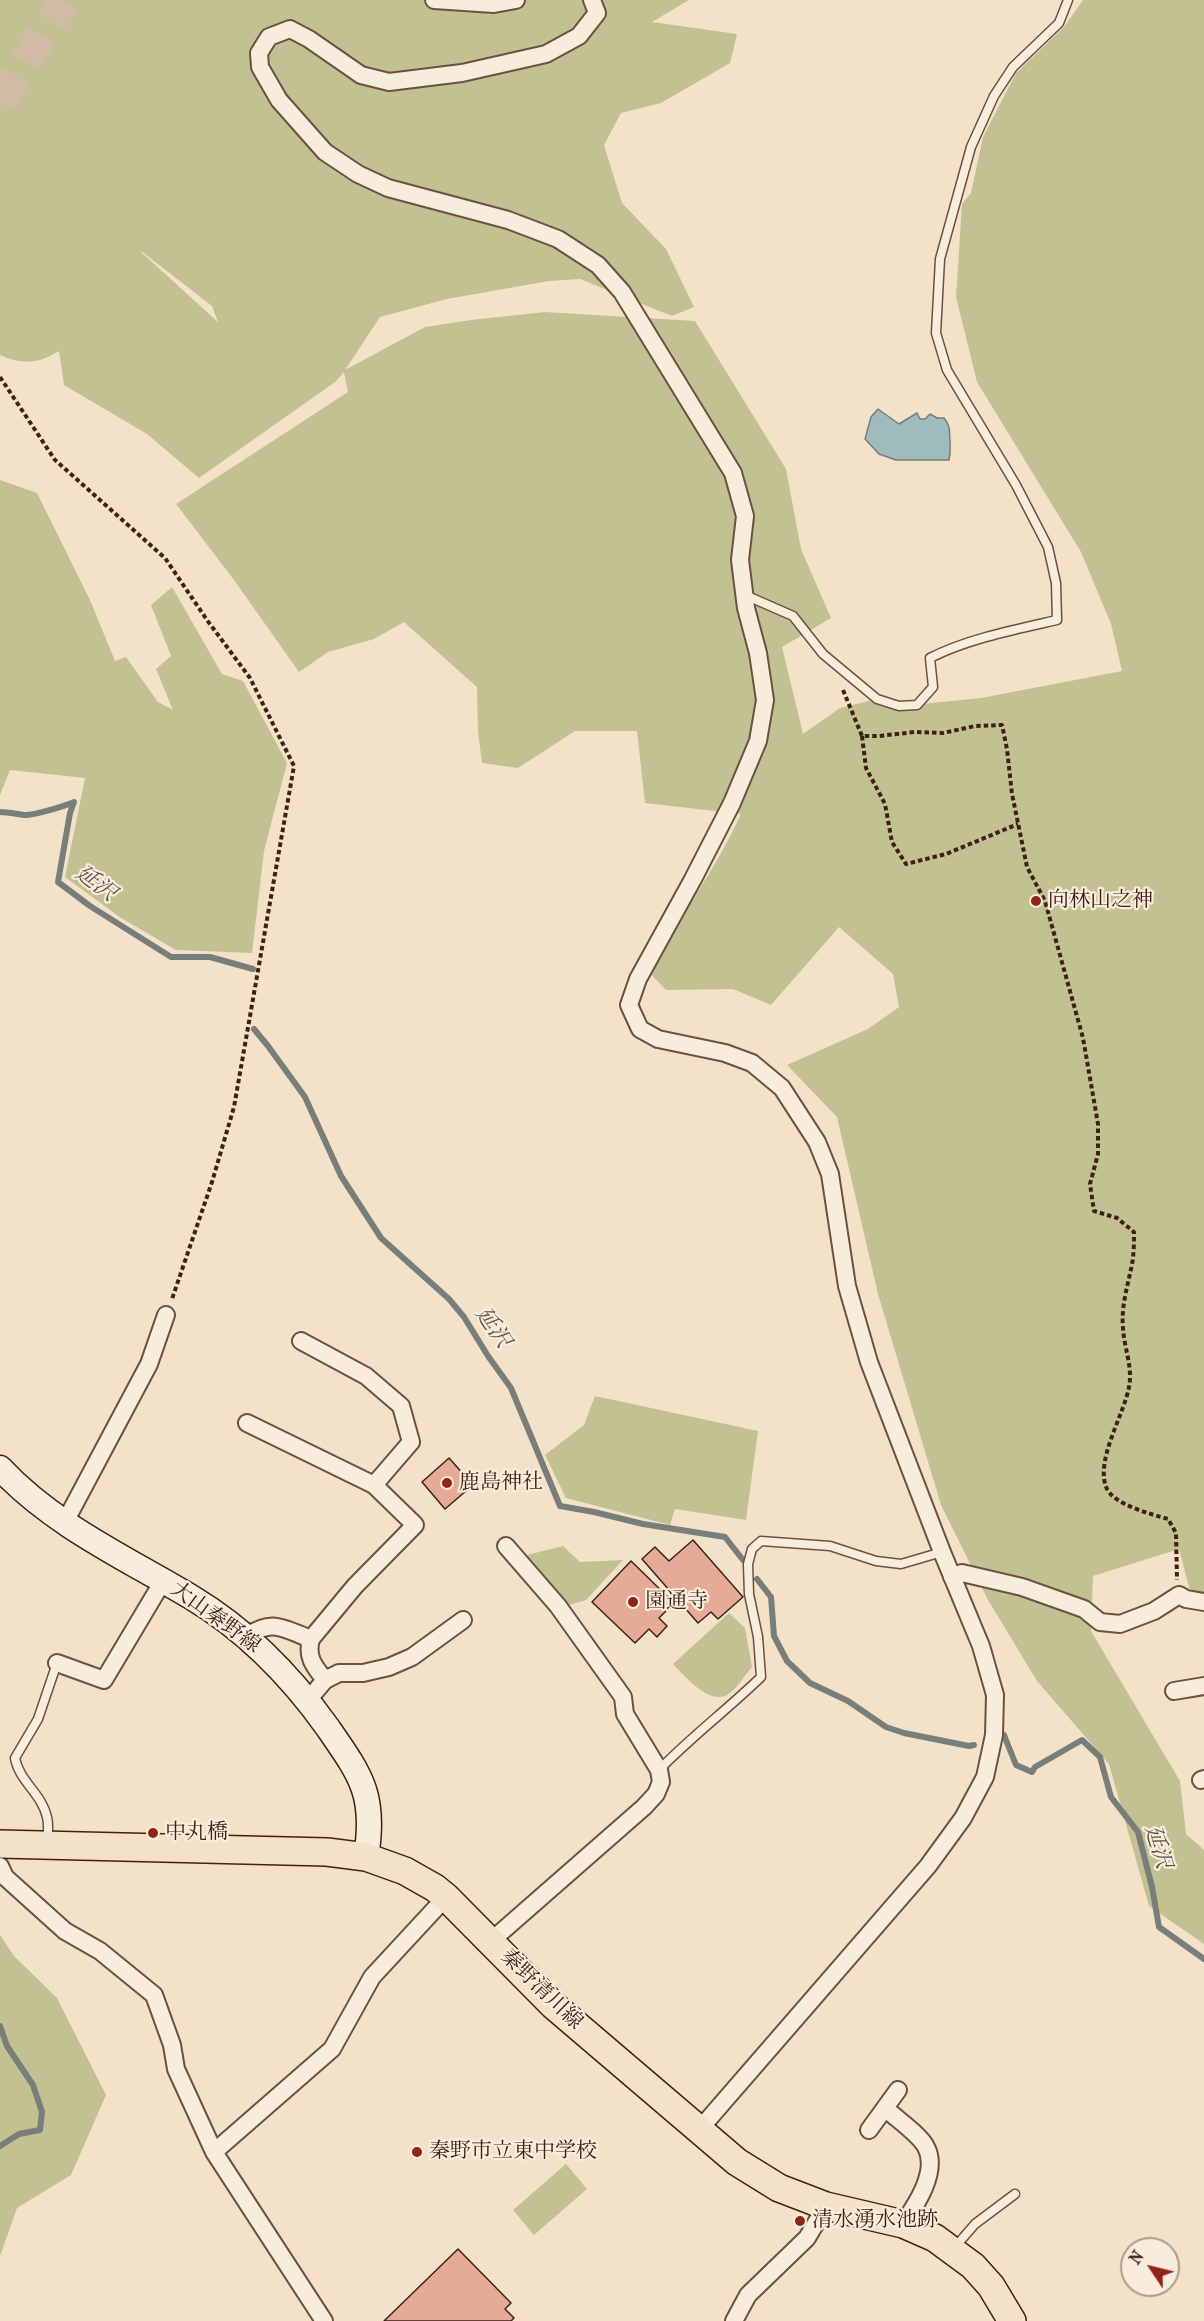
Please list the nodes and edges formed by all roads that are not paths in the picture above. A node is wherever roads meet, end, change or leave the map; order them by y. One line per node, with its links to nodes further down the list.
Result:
1 (434, 0): 2 (street)
2 (516, 0)
3 (592, 0): 5 (street)
4 (1068, 0): 5 (lane)
5 (744, 594): 13 (street)
6 (166, 1315): 11 (street)
7 (300, 1341): 10 (street)
8 (247, 1423): 10 (street)
9 (0, 1468): 11 (main road, 大山秦野線)
10 (374, 1485): 19 (street)
11 (65, 1522): 15 (main road, 大山秦野線)
12 (506, 1546): 25 (street)
13 (942, 1552): 14 (street); 25 (lane)
14 (952, 1577): 16 (street); 34 (street)
15 (163, 1581): 18 (main road, 大山秦野線); 20 (street)
16 (1204, 1602)
17 (463, 1620): 21 (street)
18 (247, 1636): 19 (street); 24 (main road, 大山秦野線)
19 (311, 1639): 21 (street)
20 (57, 1663): 27 (lane)
21 (325, 1680): 24 (street)
22 (1204, 1686): 23 (street)
23 (1174, 1691)
24 (308, 1700): 28 (main road, 大山秦野線)
25 (659, 1770): 31 (street)
26 (0, 1844): 27 (main road, 秦野清川線)
27 (47, 1845): 28 (main road, 秦野清川線)
28 (366, 1857): 30 (main road, 秦野清川線)
29 (0, 1866): 36 (street)
30 (446, 1896): 31 (main road, 秦野清川線); 36 (street)
31 (491, 1941): 34 (main road, 秦野清川線)
32 (898, 2090): 33 (street)
33 (886, 2109): 35 (street); 39 (street)
34 (699, 2130): 38 (main road, 秦野清川線)
35 (869, 2130)
36 (214, 2152): 41 (street)
37 (1015, 2194): 40 (lane)
38 (826, 2206): 39 (main road, 秦野清川線); 42 (street)
39 (903, 2224): 40 (main road, 秦野清川線)
40 (953, 2249): 43 (main road, 秦野清川線)
41 (324, 2321)
42 (734, 2321)
43 (1012, 2321)

